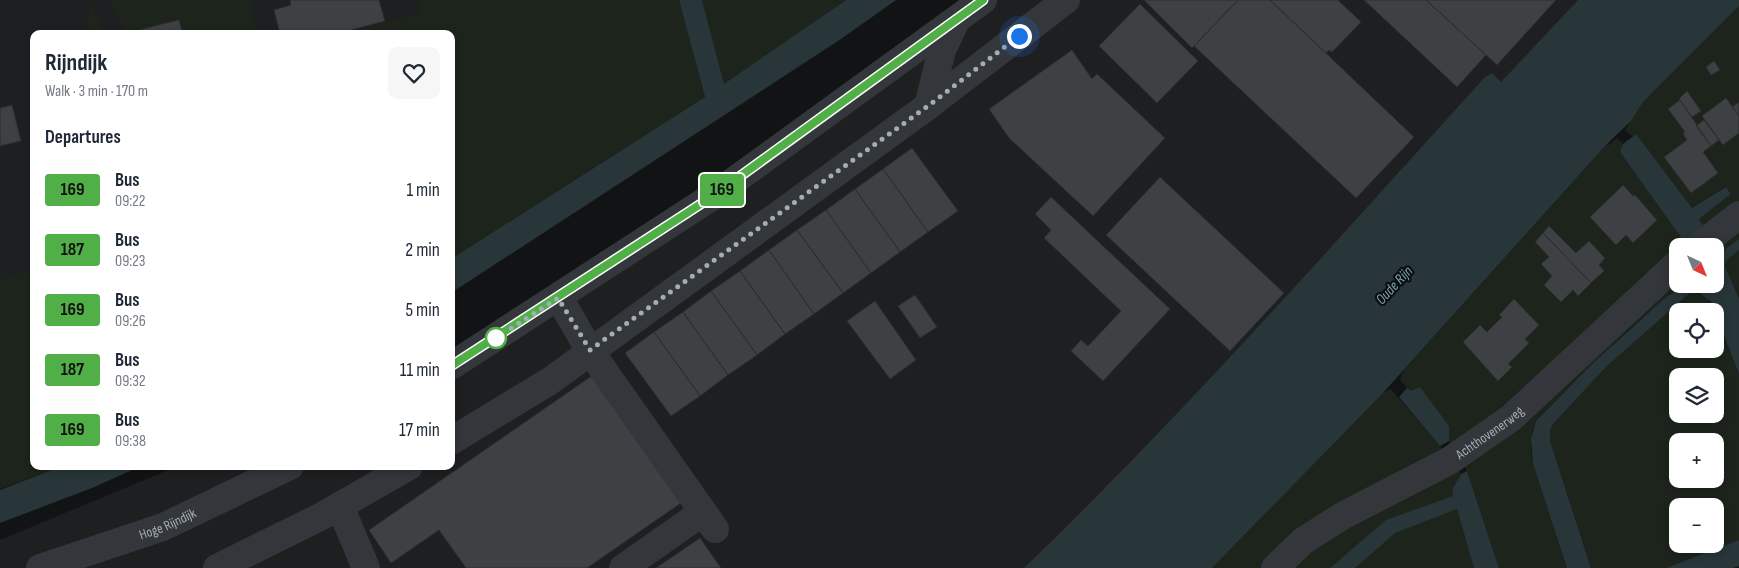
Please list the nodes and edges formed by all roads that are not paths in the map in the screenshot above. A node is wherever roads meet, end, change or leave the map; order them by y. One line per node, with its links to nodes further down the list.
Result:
1 (983, 0): 3 (street)
2 (1066, 0): 4 (street)
3 (956, 20): 4 (street); 8 (street)
4 (928, 106): 9 (street)
5 (1739, 215): 6 (street)
6 (1710, 238)
7 (1669, 270): 19 (street, Achthovenerweg)
8 (558, 298): 9 (street); 10 (street)
9 (590, 350): 11 (street); 18 (street)
10 (455, 363)
11 (455, 439)
12 (282, 470): 15 (street, Hoge Rijndijk)
13 (401, 470): 14 (street)
14 (340, 506): 16 (street); 17 (street)
15 (40, 568)
16 (218, 568)
17 (366, 568)
18 (623, 568)
19 (1276, 568)

